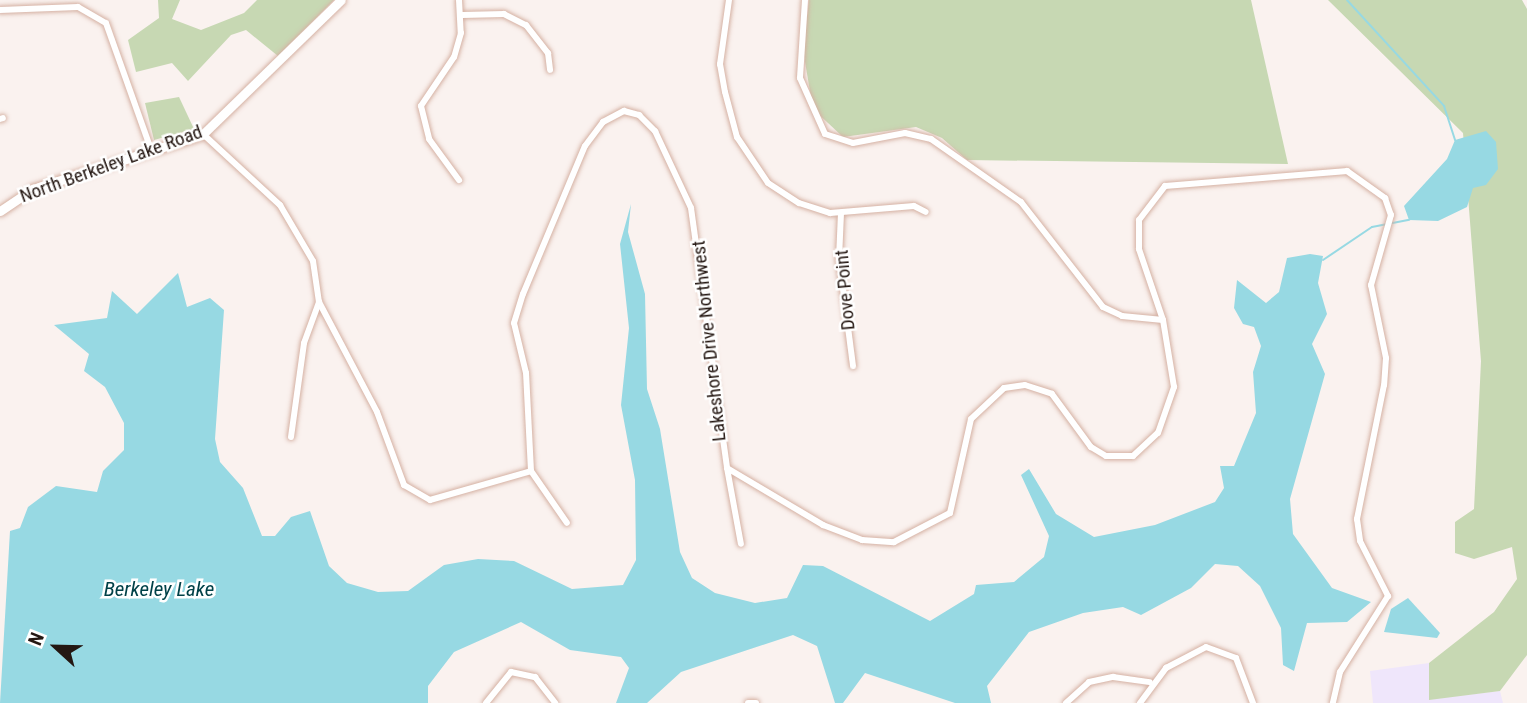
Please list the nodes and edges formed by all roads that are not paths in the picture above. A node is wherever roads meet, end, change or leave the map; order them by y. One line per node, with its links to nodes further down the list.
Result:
1 (341, 0): 8 (street, North Berkeley Lake Road)
2 (458, 0): 6 (street)
3 (729, 0): 13 (street)
4 (805, 0): 15 (street)
5 (0, 10): 9 (street)
6 (462, 15): 7 (street); 10 (street)
7 (550, 71)
8 (203, 134): 9 (street, North Berkeley Lake Road); 14 (street)
9 (152, 152): 11 (street, North Berkeley Lake Road)
10 (459, 180)
11 (0, 211)
12 (926, 212): 13 (street)
13 (841, 213): 16 (street, Dove Point)
14 (319, 302): 17 (street); 19 (street)
15 (1163, 320): 18 (street, Lakeshore Drive Northwest); 30 (street, Lakeshore Drive Northwest)
16 (853, 366)
17 (291, 437)
18 (727, 468): 19 (street, Lakeshore Drive Northwest); 21 (street)
19 (531, 471): 20 (street)
20 (567, 523)
21 (741, 544)
22 (1150, 682): 27 (street); 28 (street); 29 (street)
23 (486, 703): 24 (street)
24 (555, 703)
25 (748, 703): 26 (street)
26 (756, 703)
27 (1066, 703)
28 (1140, 703)
29 (1253, 703)
30 (1333, 703)

